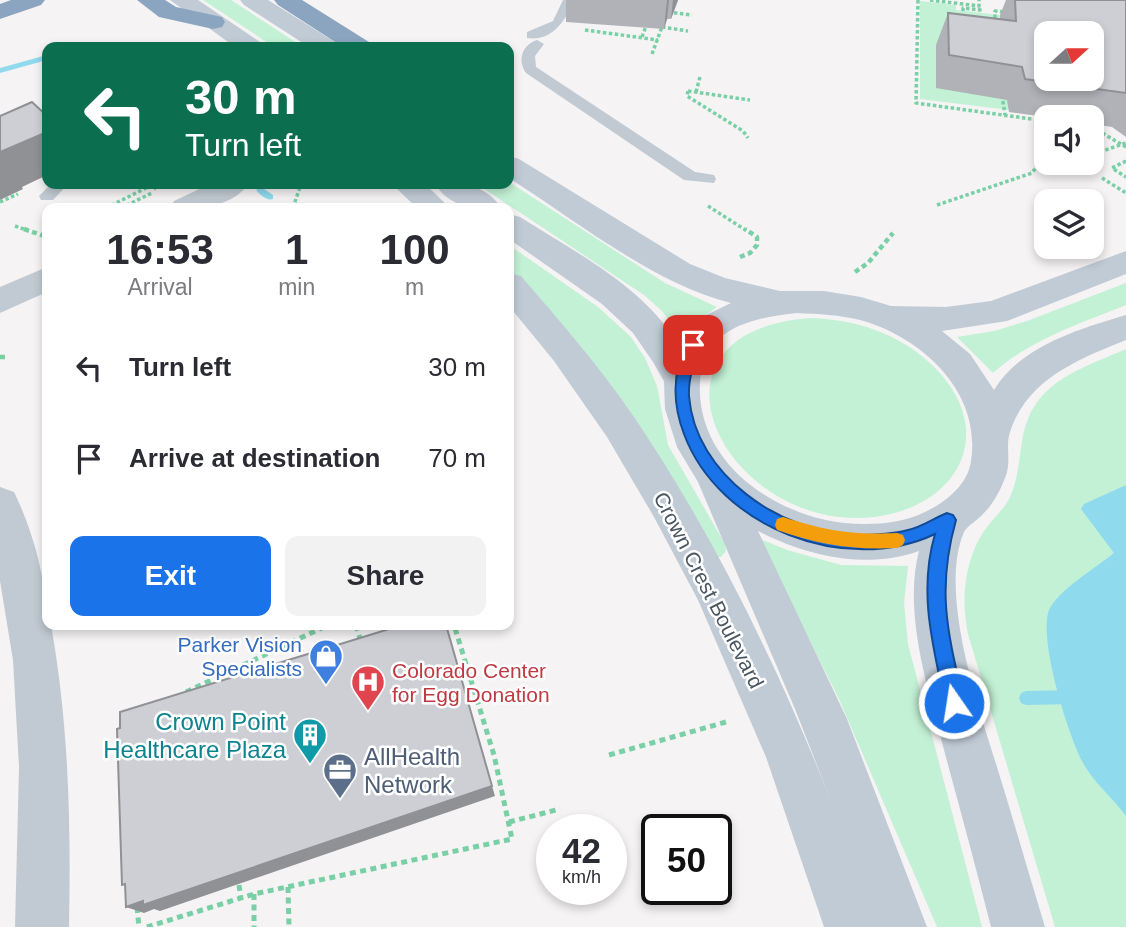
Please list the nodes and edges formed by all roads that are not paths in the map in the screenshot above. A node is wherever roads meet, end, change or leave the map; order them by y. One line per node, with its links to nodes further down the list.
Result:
1 (33, 0): 7 (highway)
2 (149, 0): 8 (highway)
3 (181, 0): 8 (main road)
4 (252, 0): 10 (main road)
5 (286, 0): 11 (highway)
6 (569, 0): 13 (lane)
7 (0, 12)
8 (213, 22): 9 (main road)
9 (243, 42)
10 (318, 42)
11 (352, 42)
12 (514, 168): 27 (main road)
13 (708, 179)
14 (55, 189): 18 (lane)
15 (212, 189): 19 (street)
16 (413, 189): 20 (main road)
17 (458, 189): 21 (main road)
18 (47, 195)
19 (175, 198)
20 (429, 203)
21 (478, 203)
22 (514, 227): 30 (main road)
23 (1126, 262): 28 (main road)
24 (42, 280): 26 (street)
25 (514, 290): 36 (main road, Crown Crest Boulevard)
26 (0, 301)
27 (781, 303): 28 (main road); 30 (main road)
28 (883, 316): 31 (main road)
29 (1126, 327): 31 (main road)
30 (682, 383): 32 (main road)
31 (992, 430): 34 (main road)
32 (715, 476): 34 (main road); 37 (main road)
33 (0, 504): 35 (street)
34 (947, 520): 38 (main road)
35 (42, 927)
36 (851, 927)
37 (900, 927)
38 (1018, 927)

